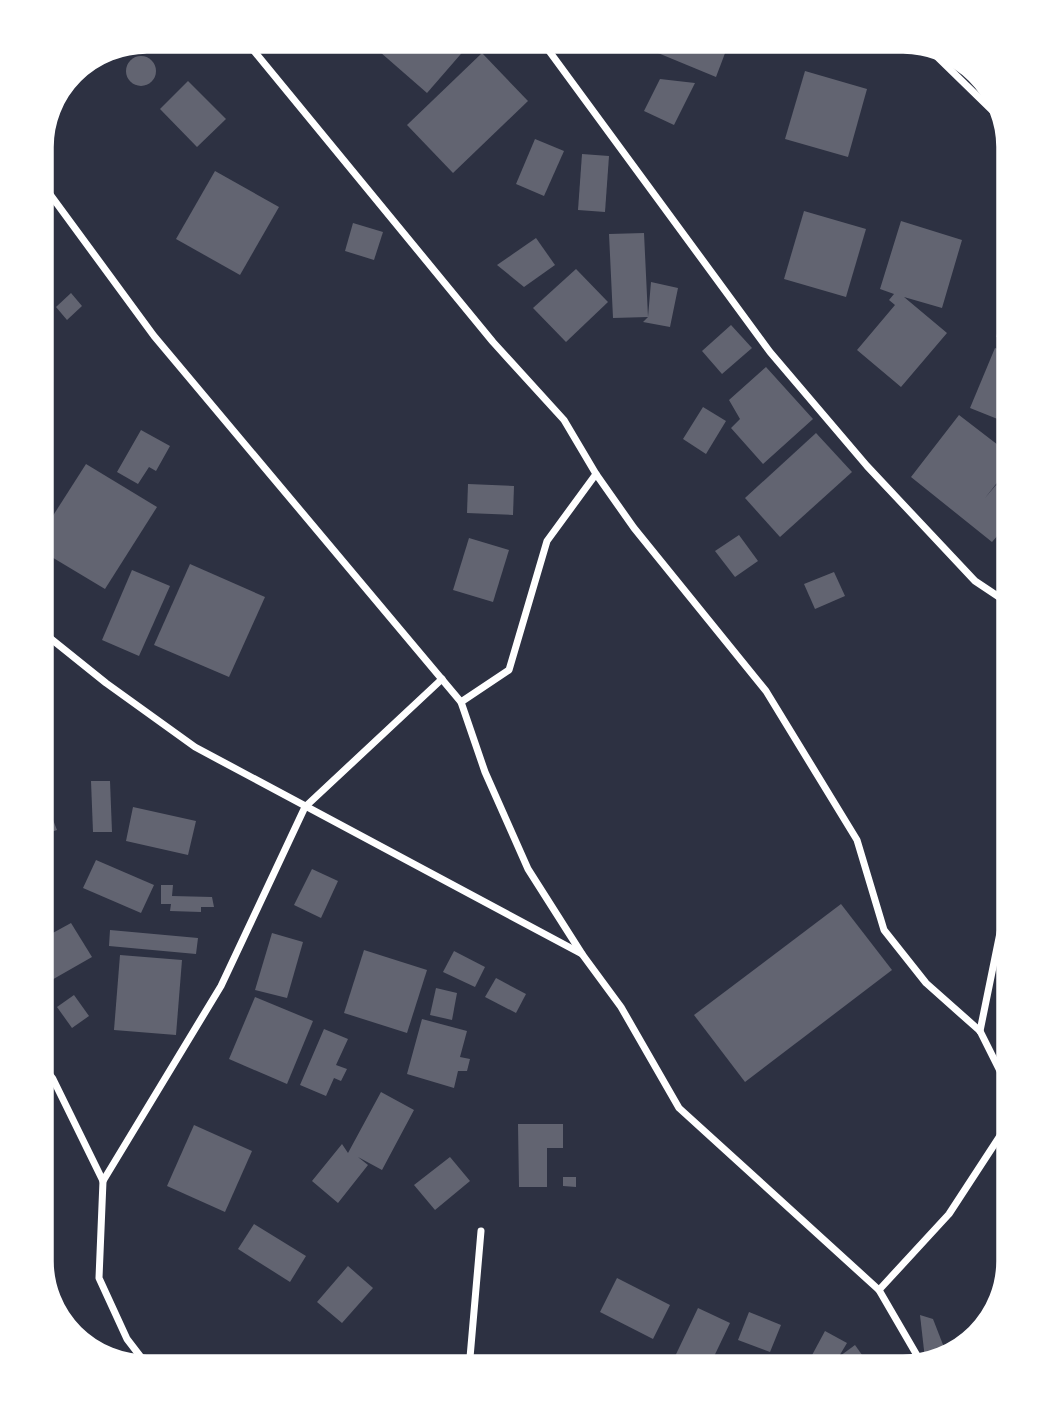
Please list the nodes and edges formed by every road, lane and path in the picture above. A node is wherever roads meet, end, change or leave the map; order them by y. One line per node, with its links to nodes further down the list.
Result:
1 (255, 52): 6 (street)
2 (550, 53): 7 (street)
3 (941, 61): 4 (street)
4 (989, 106)
5 (53, 199): 9 (street)
6 (596, 474): 10 (street); 14 (street)
7 (998, 596)
8 (53, 639): 11 (street)
9 (442, 679): 10 (street); 11 (street)
10 (461, 702): 13 (street)
11 (305, 807): 13 (street); 18 (street)
12 (998, 945): 14 (street)
13 (582, 954): 20 (street)
14 (981, 1031): 15 (street)
15 (998, 1066)
16 (52, 1078): 18 (street)
17 (998, 1139): 20 (street)
18 (103, 1181): 21 (street)
19 (481, 1231): 22 (street)
20 (879, 1290): 23 (street)
21 (140, 1356)
22 (470, 1356)
23 (917, 1356)

